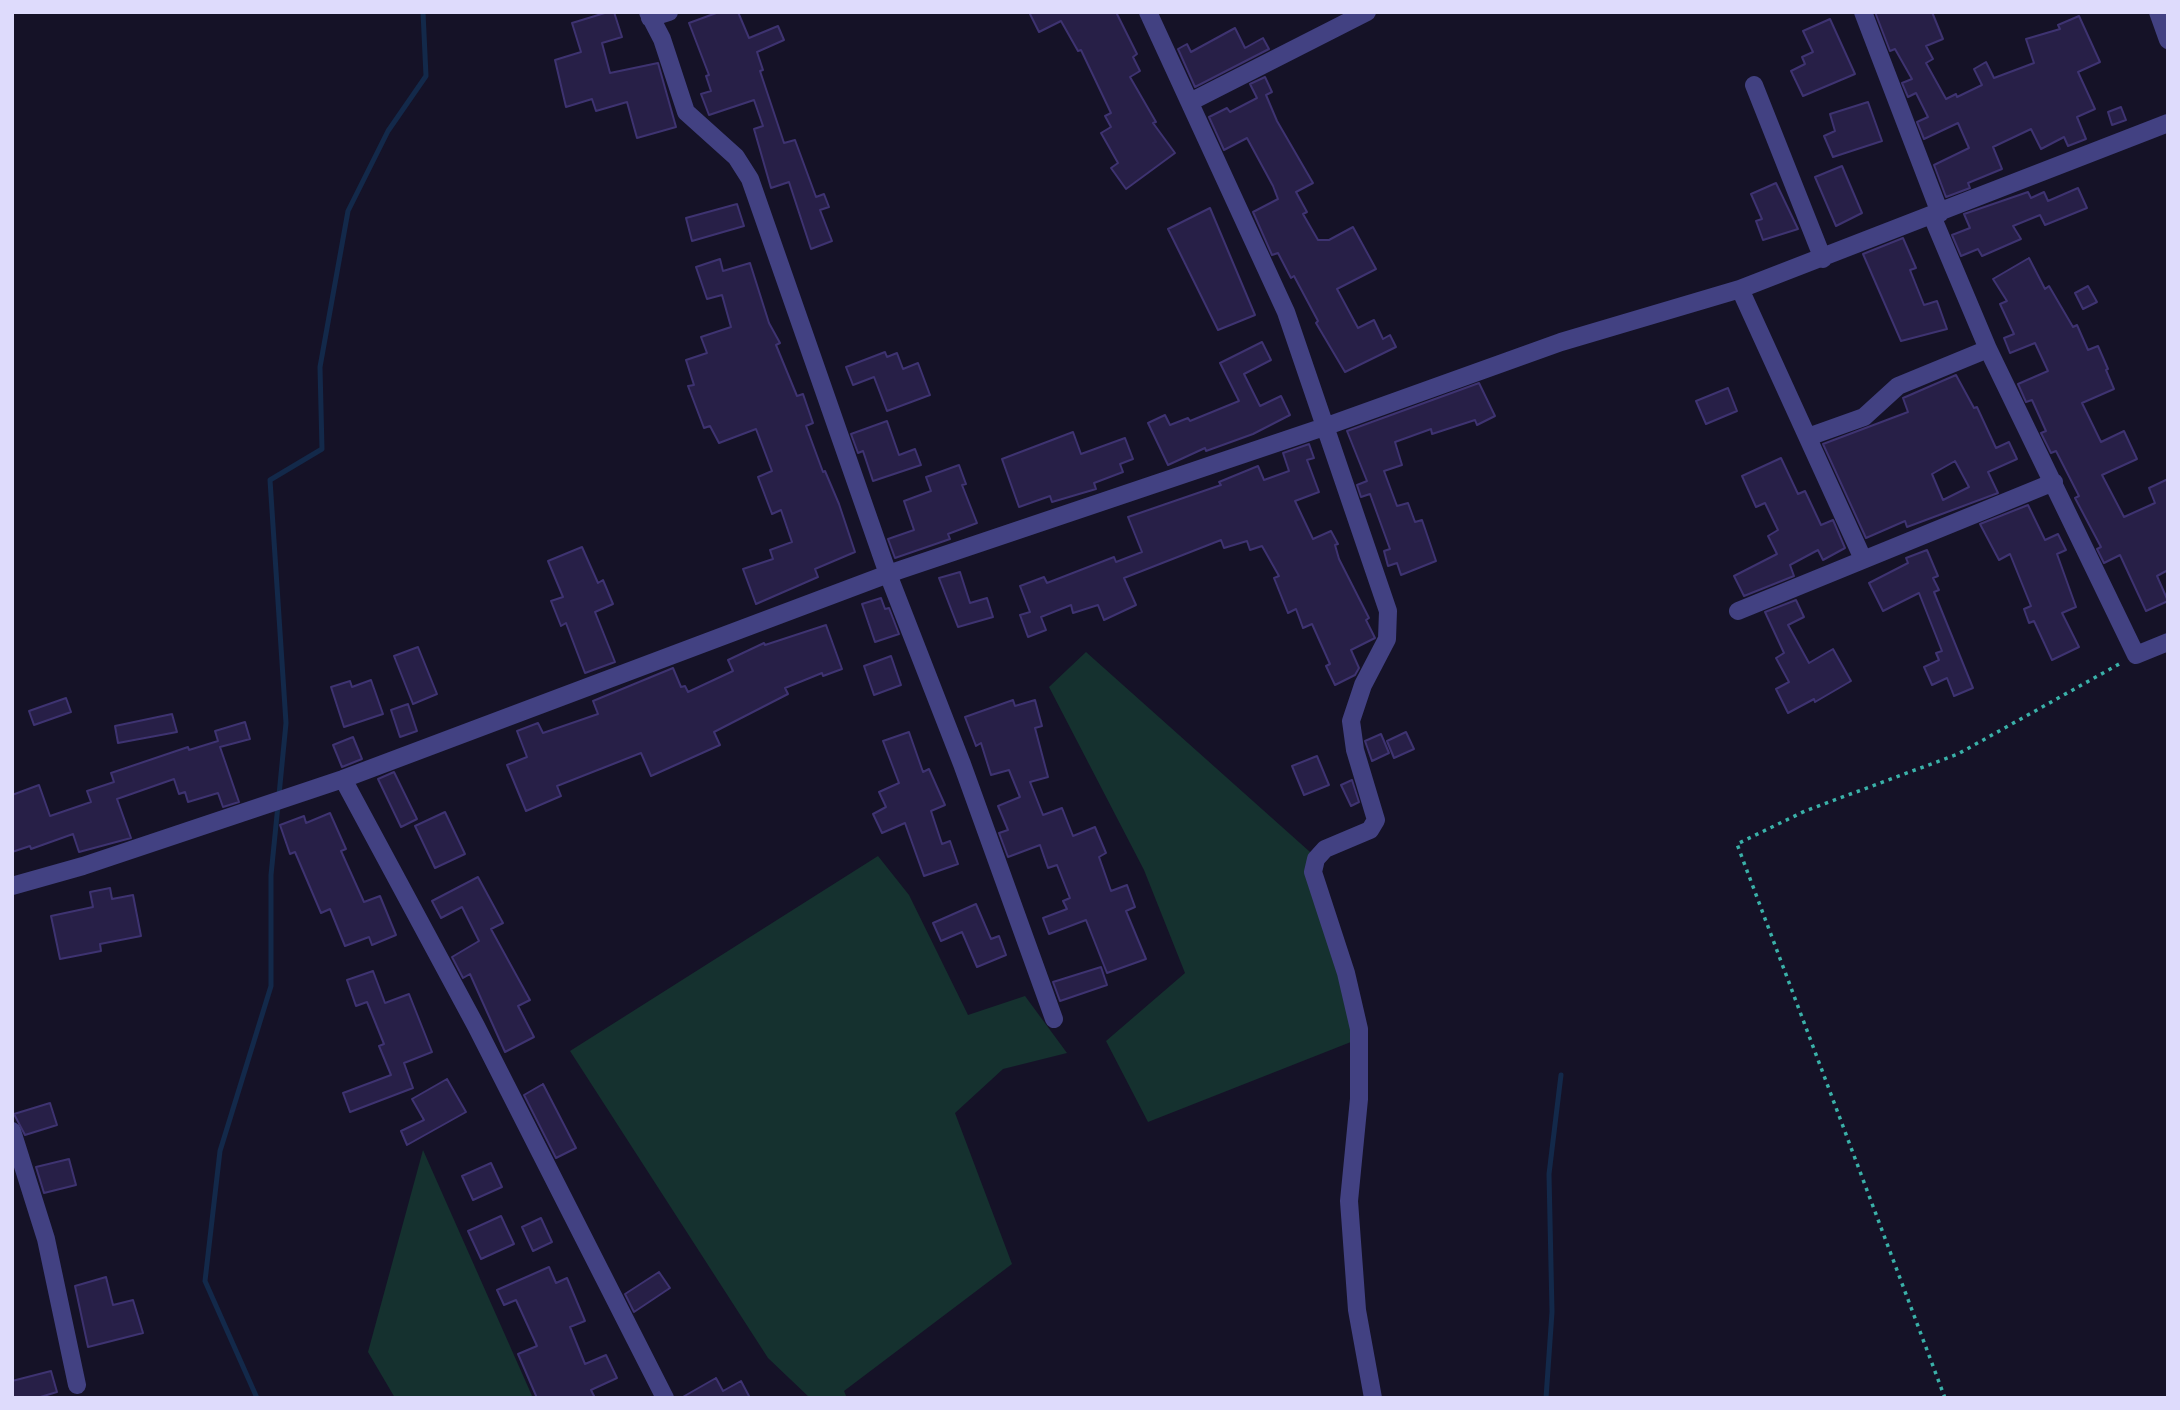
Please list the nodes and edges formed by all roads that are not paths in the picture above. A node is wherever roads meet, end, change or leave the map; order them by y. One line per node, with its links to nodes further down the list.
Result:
1 (669, 12): 6 (street)
2 (1148, 12): 9 (street)
3 (1367, 12): 9 (street)
4 (1863, 12): 11 (street)
5 (2158, 12): 7 (street)
6 (649, 15): 19 (street)
7 (2168, 40)
8 (1754, 85): 12 (street)
9 (1190, 102): 15 (street)
10 (2168, 123): 11 (street)
11 (1936, 215): 12 (street); 14 (street)
12 (1823, 259): 13 (street)
13 (1740, 289): 15 (street); 16 (street)
14 (1988, 349): 16 (street); 17 (street)
15 (1327, 426): 19 (street); 28 (street)
16 (1808, 437): 18 (street)
17 (2054, 482): 18 (street); 21 (street)
18 (1863, 559): 20 (street)
19 (888, 573): 22 (street); 24 (street)
20 (1738, 611)
21 (2168, 642)
22 (342, 779): 23 (street); 27 (street)
23 (12, 886)
24 (1054, 1019)
25 (12, 1131): 26 (street)
26 (77, 1385)
27 (665, 1398)
28 (1373, 1398)

